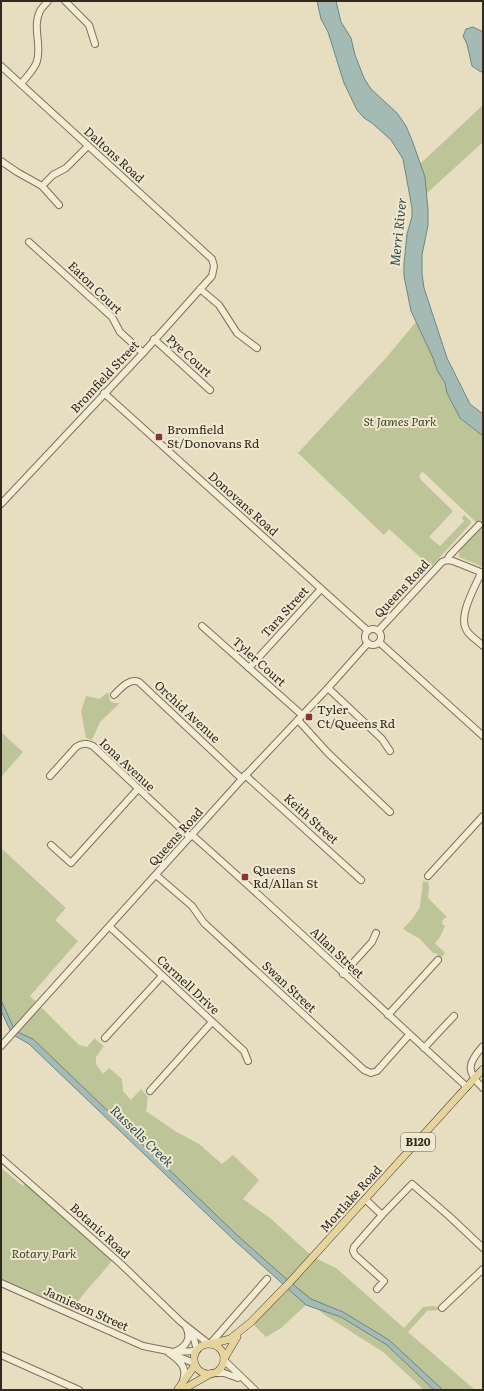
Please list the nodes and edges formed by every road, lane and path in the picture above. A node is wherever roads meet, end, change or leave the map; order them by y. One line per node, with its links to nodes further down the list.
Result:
1 (48, 1): 5 (street)
2 (65, 1): 3 (street)
3 (95, 44)
4 (1, 66): 5 (street, Daltons Road)
5 (21, 84): 6 (street, Daltons Road)
6 (88, 146): 8 (street); 11 (street, Daltons Road)
7 (1, 161): 8 (street)
8 (42, 186): 9 (street)
9 (60, 205)
10 (29, 242): 15 (street, Eaton Court)
11 (212, 259): 12 (street, Bromfield Street)
12 (200, 289): 13 (street, Bromfield Street); 14 (street)
13 (154, 339): 15 (street, Bromfield Street); 16 (street, Pye Court)
14 (257, 348)
15 (142, 353): 17 (street, Bromfield Street)
16 (210, 390)
17 (104, 393): 18 (street, Bromfield Street); 22 (street, Donovans Road)
18 (1, 504)
19 (479, 524): 20 (street, Queens Road)
20 (445, 561): 21 (street); 25 (street, Queens Road)
21 (482, 573): 28 (street)
22 (321, 589): 24 (street, Donovans Road); 29 (street, Tara Street)
23 (202, 626): 29 (street, Tyler Court)
24 (368, 631): 25 (street); 27 (street)
25 (378, 631): 26 (street)
26 (379, 642): 27 (street); 33 (street)
27 (368, 643): 30 (street, Queens Road)
28 (483, 646)
29 (249, 668): 32 (street, Tyler Court)
30 (328, 688): 32 (street, Queens Road); 34 (street)
31 (114, 695): 36 (street, Orchid Avenue)
32 (300, 718): 36 (street, Queens Road); 38 (street, Tyler Court)
33 (483, 736)
34 (390, 751)
35 (50, 776): 37 (street, Iona Avenue)
36 (244, 777): 40 (street, Queens Road); 44 (street, Keith Street)
37 (138, 789): 40 (street, Iona Avenue); 41 (street)
38 (390, 812)
39 (483, 816): 43 (street)
40 (191, 836): 42 (street, Queens Road); 48 (street, Allan Street)
41 (51, 845)
42 (156, 875): 45 (street, Queens Road); 53 (street, Swan Street)
43 (428, 876)
44 (361, 880)
45 (110, 927): 49 (street, Carmell Drive); 55 (street, Queens Road)
46 (376, 933): 48 (street)
47 (439, 960): 50 (street)
48 (344, 974): 50 (street, Allan Street)
49 (162, 976): 52 (street, Carmell Drive); 54 (street)
50 (388, 1015): 53 (street, Allan Street)
51 (454, 1016): 57 (street)
52 (212, 1022): 58 (street, Carmell Drive); 63 (street)
53 (410, 1035): 57 (street, Allan Street)
54 (104, 1038)
55 (1, 1046)
56 (483, 1046): 60 (street)
57 (424, 1048): 61 (street, Allan Street)
58 (248, 1060)
59 (483, 1069): 60 (main road, Mortlake Road / B120)
60 (474, 1079): 61 (main road, Mortlake Road / B120); 62 (street)
61 (467, 1087): 65 (main road, Mortlake Road / B120)
62 (483, 1088)
63 (150, 1091)
64 (1, 1158): 73 (street, Botanic Road)
65 (365, 1199): 66 (street); 74 (main road, Mortlake Road / B120)
66 (382, 1215): 67 (street); 71 (street)
67 (483, 1248)
68 (483, 1269): 72 (street)
69 (267, 1279): 75 (street)
70 (1, 1283): 77 (street, Jamieson Street)
71 (377, 1289)
72 (442, 1308)
73 (183, 1324): 75 (street, Botanic Road); 76 (street, Botanic Road); 77 (street)
74 (242, 1331): 75 (main road, Mortlake Road / B120); 79 (main road, Mortlake Road / B120)
75 (210, 1344): 76 (main road, B120); 79 (main road)
76 (197, 1351): 77 (street, Jamieson Street); 80 (main road)
77 (168, 1352): 80 (street, Jamieson Street); 83 (street)
78 (1, 1355): 84 (street)
79 (224, 1359): 81 (main road, B120); 82 (street)
80 (195, 1364): 81 (main road); 83 (main road)
81 (212, 1374): 82 (street); 83 (main road, B120)
82 (249, 1385): 85 (street)
83 (180, 1389)
84 (79, 1390)
85 (255, 1390)

